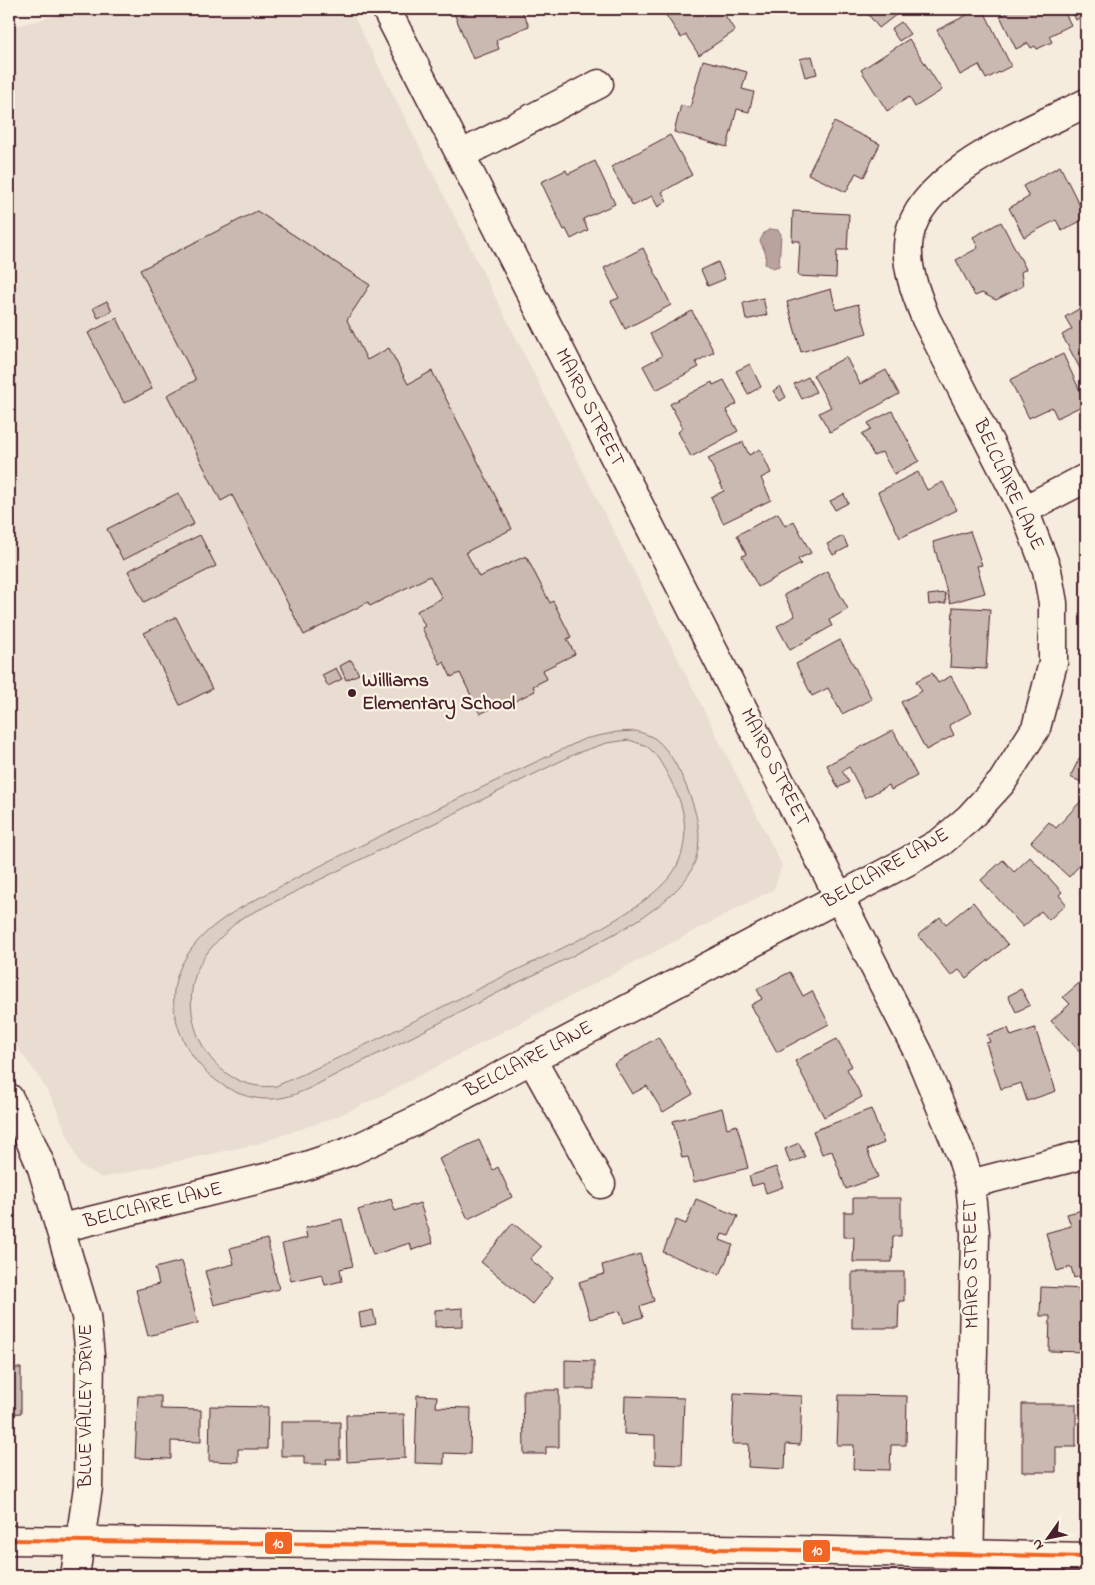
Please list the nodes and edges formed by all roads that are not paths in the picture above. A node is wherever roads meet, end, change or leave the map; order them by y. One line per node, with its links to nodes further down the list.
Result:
1 (386, 9): 4 (street, MAIRO STREET)
2 (598, 84): 4 (street)
3 (1086, 102): 6 (street, BELCLAIRE LANE)
4 (462, 154): 7 (street, MAIRO STREET)
5 (1086, 478): 6 (street)
6 (1024, 510): 7 (street, BELCLAIRE LANE)
7 (840, 897): 8 (street, BELCLAIRE LANE); 12 (street, MAIRO STREET)
8 (532, 1058): 11 (street); 13 (street, BELCLAIRE LANE)
9 (9, 1098): 13 (street, BLUE VALLEY DRIVE)
10 (1086, 1154): 12 (street)
11 (601, 1184)
12 (970, 1184): 17 (street, MAIRO STREET)
13 (61, 1228): 15 (street, BLUE VALLEY DRIVE)
14 (9, 1540): 15 (street)
15 (79, 1541): 17 (street); 18 (street, BLUE VALLEY DRIVE)
16 (1086, 1557): 17 (street)
17 (969, 1565)
18 (75, 1576)

